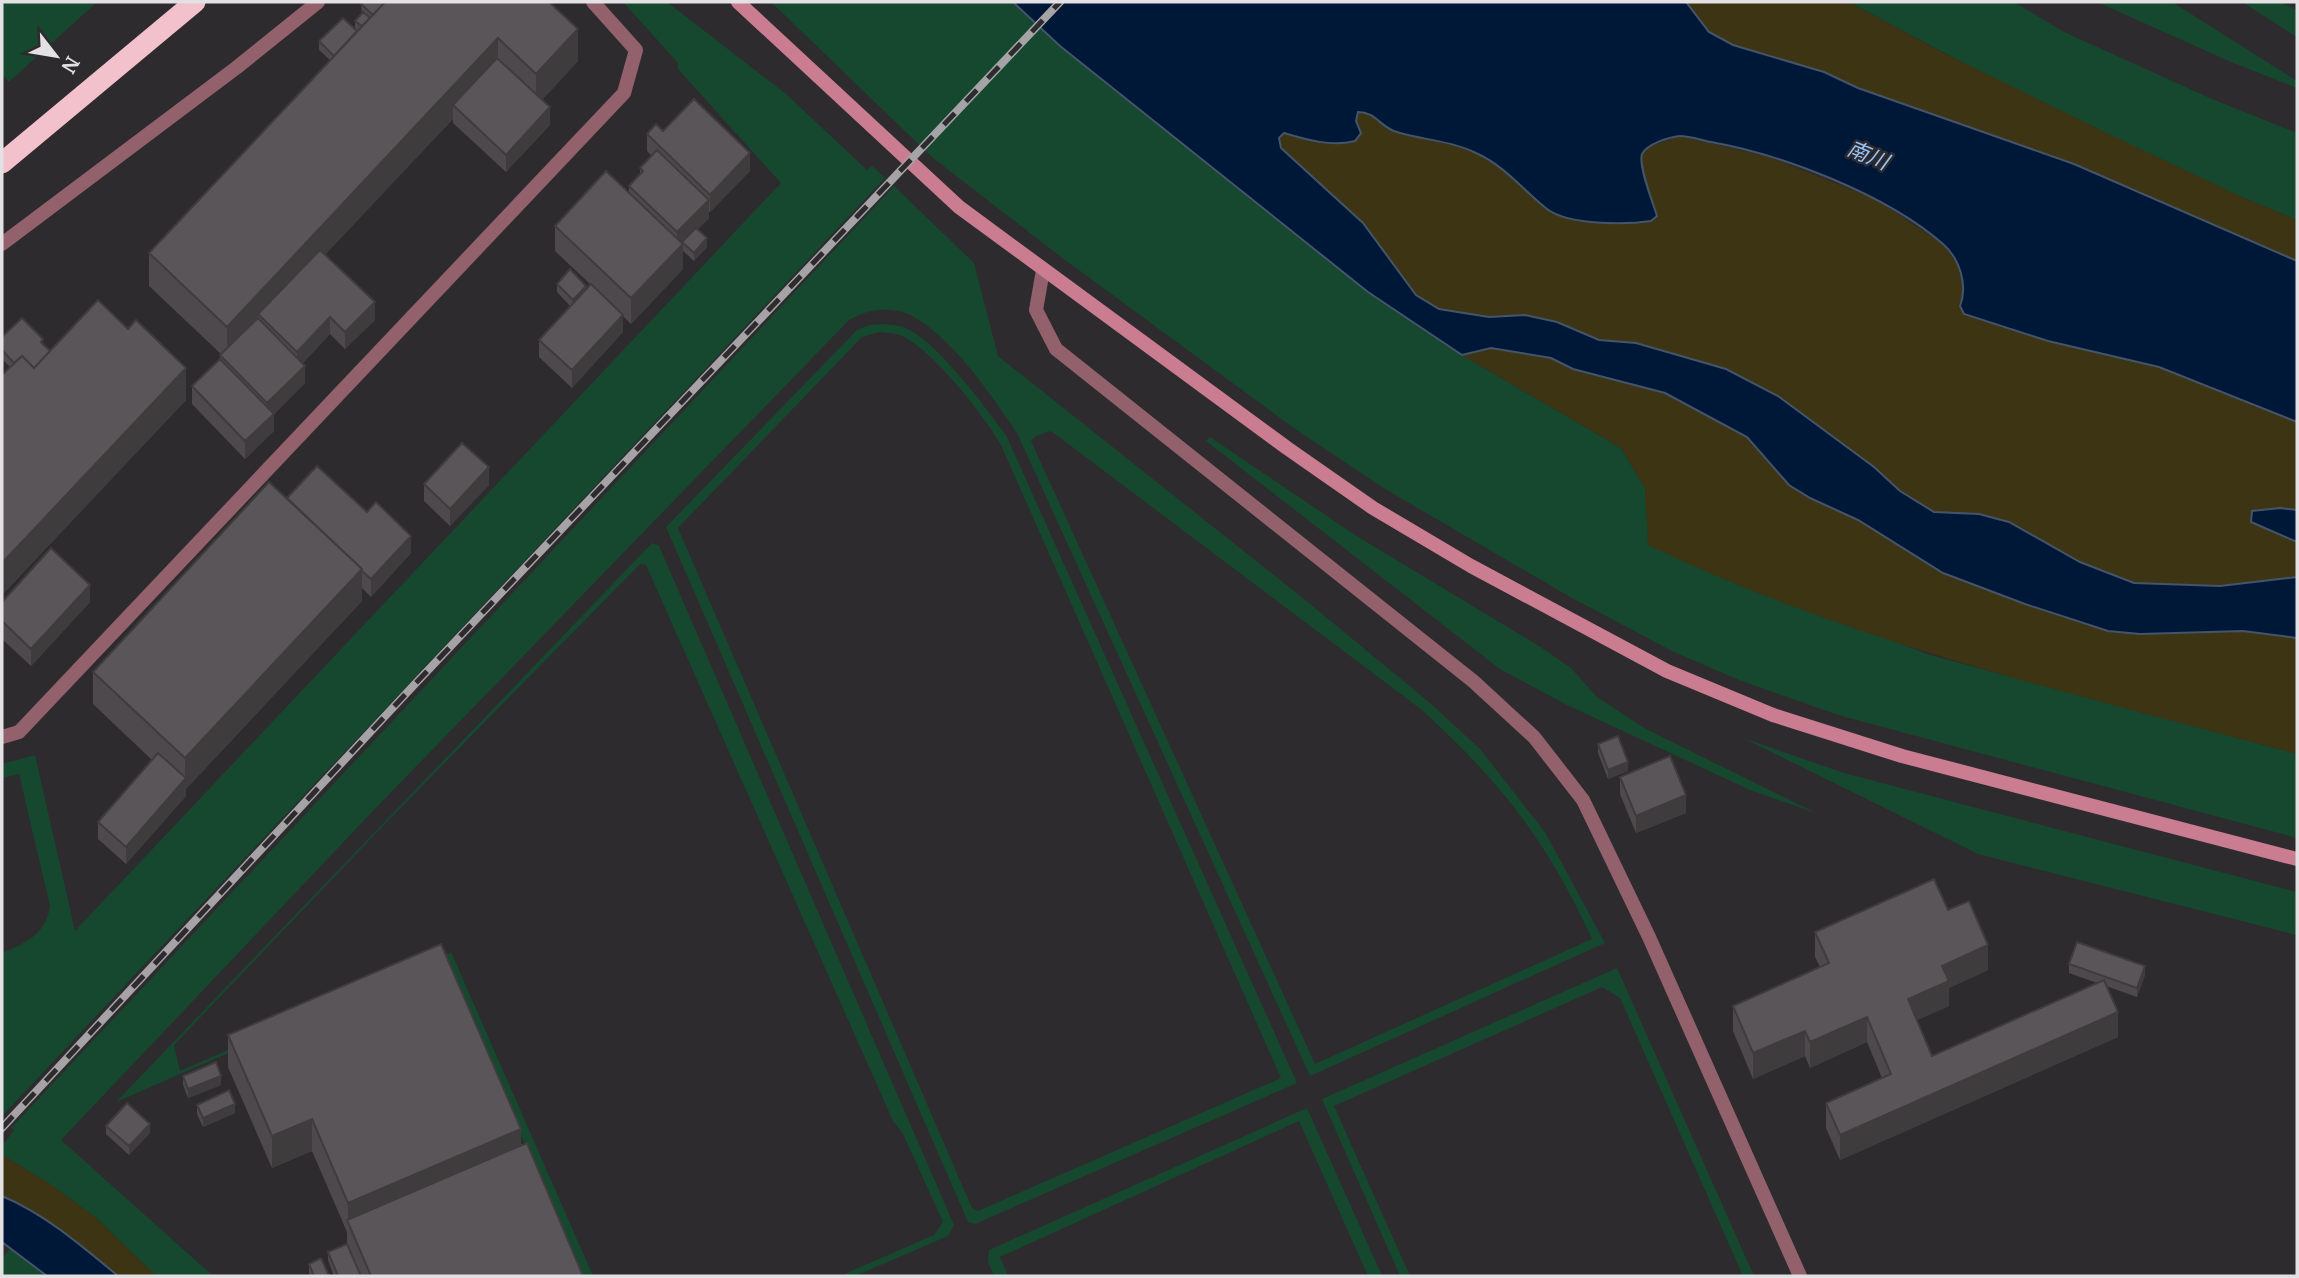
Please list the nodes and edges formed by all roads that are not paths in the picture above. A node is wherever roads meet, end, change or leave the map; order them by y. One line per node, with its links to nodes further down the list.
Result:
1 (195, 2): 5 (highway)
2 (318, 2): 6 (street)
3 (593, 2): 8 (street)
4 (738, 2): 7 (street)
5 (2, 163)
6 (2, 244)
7 (1043, 270): 9 (street); 10 (street)
8 (2, 737)
9 (2297, 859)
10 (1800, 1276)

